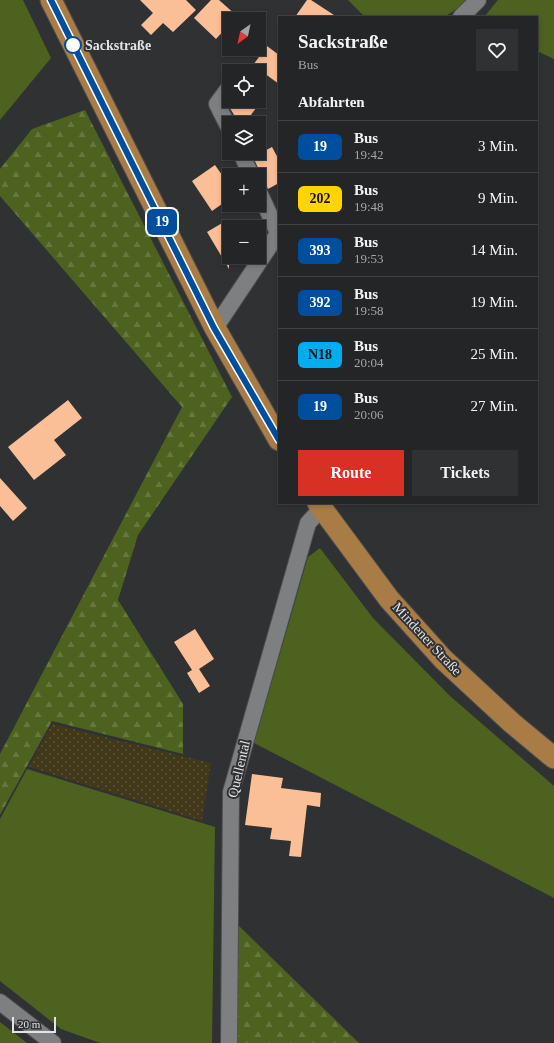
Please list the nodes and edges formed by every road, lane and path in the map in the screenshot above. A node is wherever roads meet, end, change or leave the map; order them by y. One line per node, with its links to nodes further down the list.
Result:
1 (51, 0): 9 (main road)
2 (478, 0): 3 (street)
3 (462, 16)
4 (222, 97): 5 (street)
5 (223, 116)
6 (266, 206): 7 (street)
7 (278, 230)
8 (278, 233): 9 (street)
9 (214, 328): 10 (main road)
10 (278, 438)
11 (320, 506): 12 (main road, Mindener Straße); 15 (street, Quellental)
12 (554, 758)
13 (0, 1002): 14 (street)
14 (53, 1043)
15 (229, 1043)

